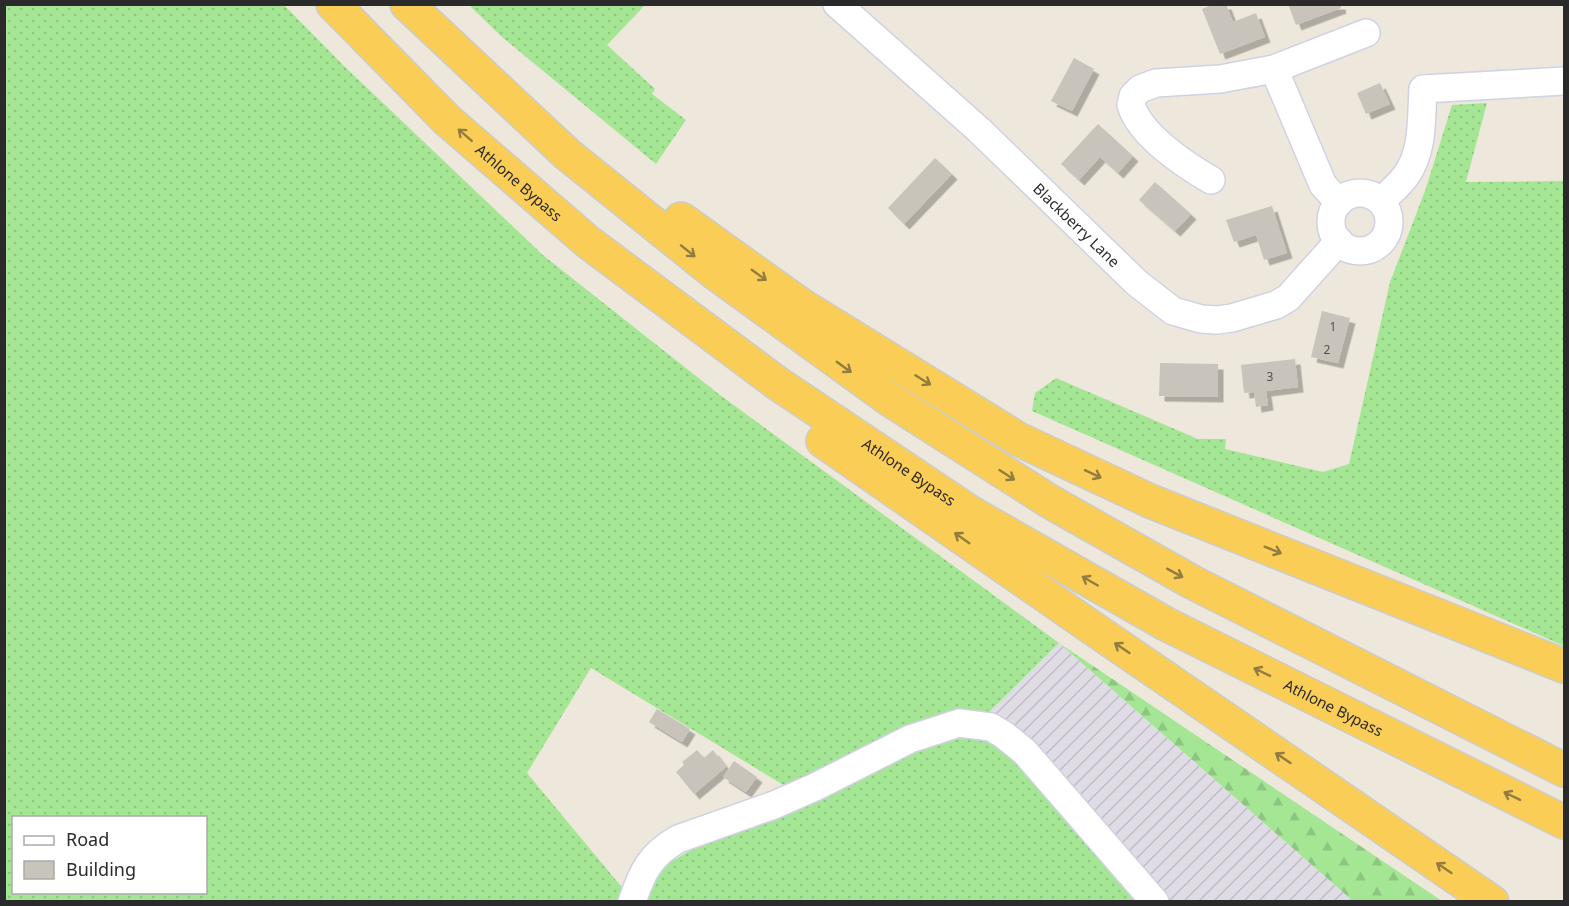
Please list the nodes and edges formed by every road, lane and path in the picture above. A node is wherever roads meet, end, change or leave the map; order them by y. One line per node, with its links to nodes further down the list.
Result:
1 (333, 4): 12 (highway, Athlone Bypass, one-way to 1)
2 (407, 4): 14 (highway, one-way to 14)
3 (417, 4): 13 (highway, one-way to 13)
4 (837, 4): 11 (street, Blackberry Lane)
5 (1366, 33): 6 (street)
6 (1274, 69): 8 (street); 10 (street)
7 (1564, 81): 9 (street)
8 (1211, 180)
9 (1381, 201): 10 (street); 11 (street)
10 (1339, 202): 11 (street)
11 (1339, 241)
12 (588, 242): 15 (highway, Athlone Bypass, one-way to 12); 18 (highway, one-way to 12)
13 (1564, 666)
14 (1564, 770)
15 (1564, 822)
16 (632, 902): 17 (street)
17 (1155, 902)
18 (1492, 902)

